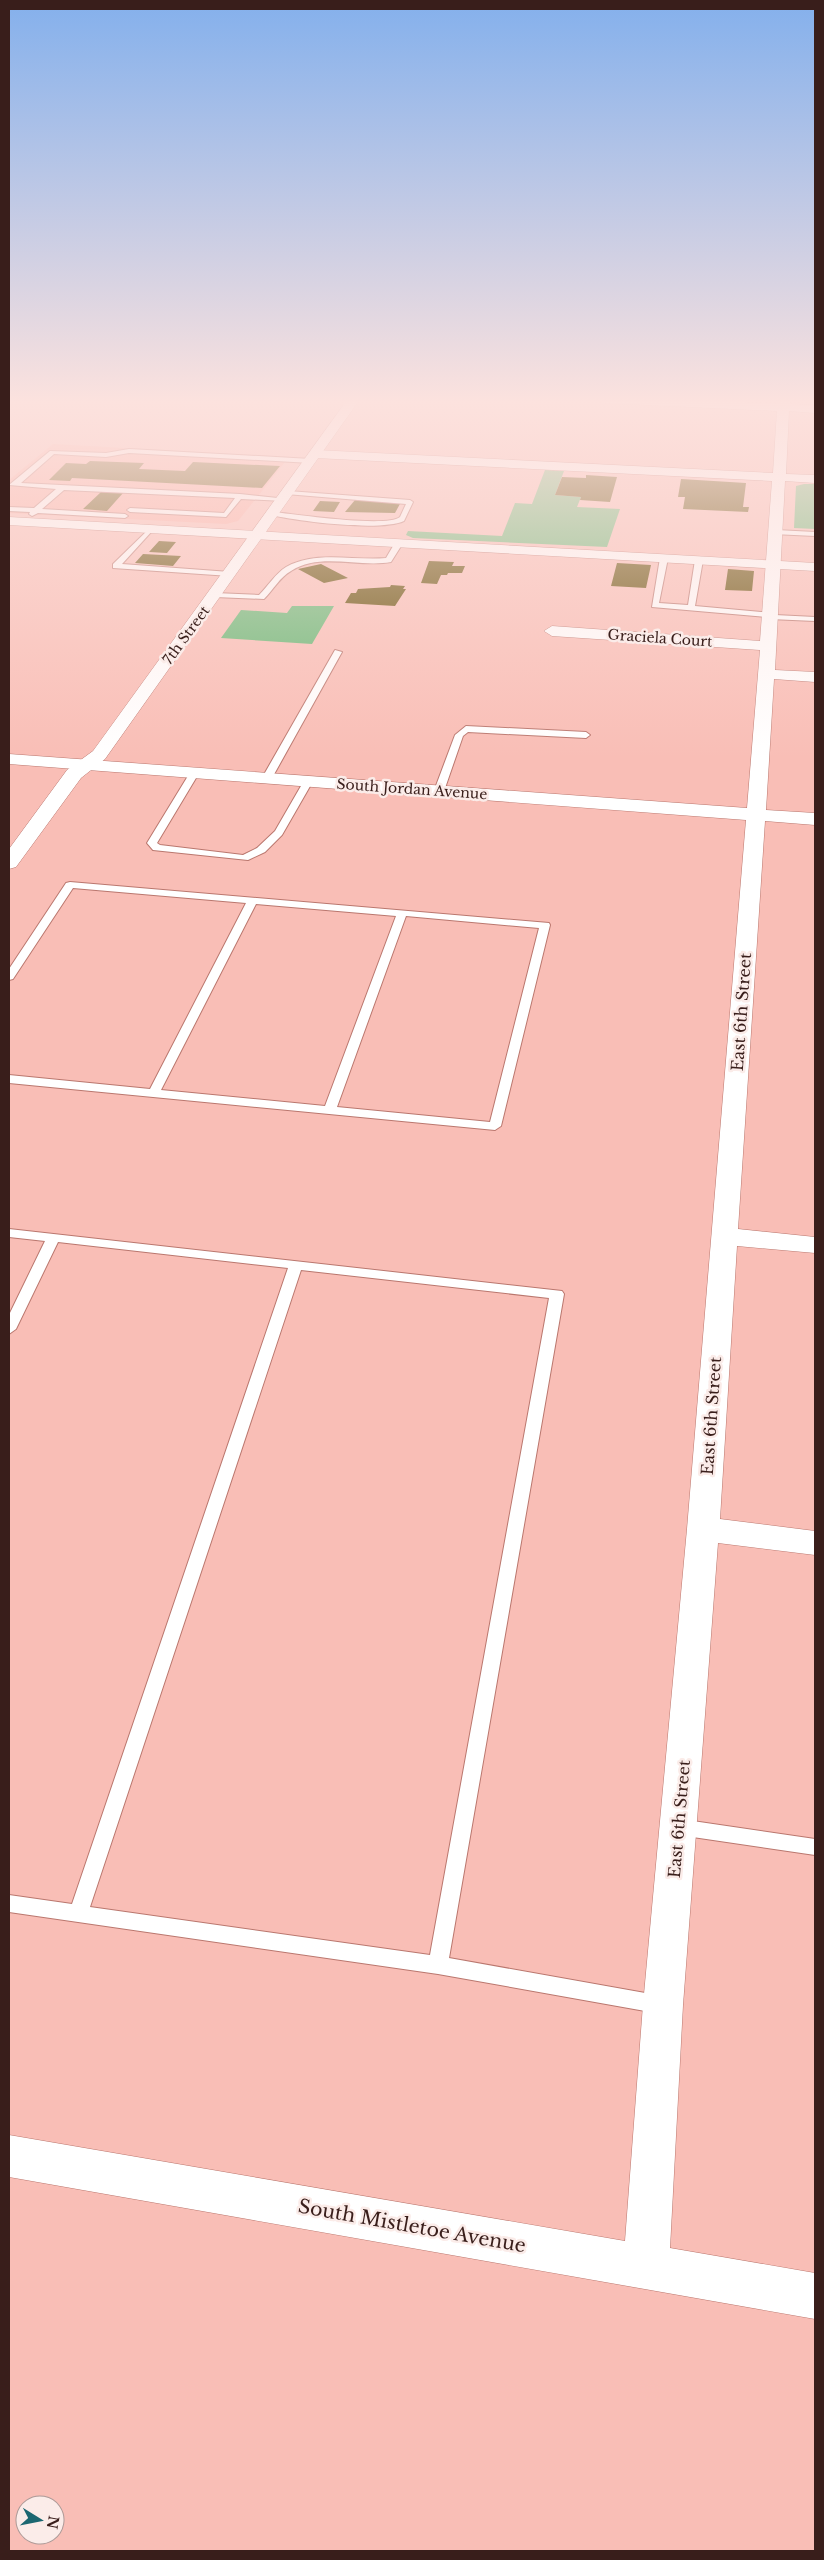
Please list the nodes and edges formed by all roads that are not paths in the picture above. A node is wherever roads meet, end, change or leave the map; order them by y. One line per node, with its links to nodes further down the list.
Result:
1 (28, 518): 9 (lane)
2 (122, 518): 10 (lane)
3 (270, 518): 15 (street, 7th Street)
4 (326, 518): 7 (lane)
5 (403, 518): 12 (lane)
6 (777, 518): 13 (street, East 6th Street)
7 (334, 519): 12 (lane)
8 (9, 521): 9 (street)
9 (24, 522): 10 (street)
10 (115, 527): 11 (street)
11 (152, 529): 15 (street); 21 (lane)
12 (363, 532): 15 (street); 16 (street)
13 (776, 532): 14 (lane); 19 (street, East 6th Street)
14 (815, 534)
15 (257, 535): 21 (street, 7th Street)
16 (399, 543): 17 (street); 22 (lane)
17 (664, 558): 18 (street); 23 (lane)
18 (699, 560): 19 (street); 23 (lane)
19 (774, 564): 20 (street); 24 (street, East 6th Street)
20 (815, 567)
21 (230, 574): 22 (street, 7th Street)
22 (215, 595): 32 (street, 7th Street)
23 (691, 609): 24 (lane)
24 (770, 616): 25 (lane); 28 (street, East 6th Street)
25 (815, 620)
26 (552, 631): 28 (street, Graciela Court)
27 (338, 652): 34 (lane)
28 (767, 660): 29 (street, Graciela Court); 37 (street, East 6th Street)
29 (815, 677)
30 (586, 735): 36 (lane)
31 (9, 759): 32 (street, South Jordan Avenue)
32 (86, 765): 33 (street, South Jordan Avenue); 39 (street, 7th Street)
33 (194, 773): 34 (street, South Jordan Avenue); 35 (lane)
34 (267, 778): 35 (street, South Jordan Avenue)
35 (308, 782): 36 (street, South Jordan Avenue)
36 (439, 791): 37 (street, South Jordan Avenue)
37 (756, 815): 38 (street, South Jordan Avenue); 47 (street, East 6th Street)
38 (815, 819)
39 (9, 863)
40 (252, 901): 41 (lane); 42 (lane); 44 (lane)
41 (402, 913): 45 (lane); 45 (lane)
42 (9, 976)
43 (9, 1079): 44 (lane)
44 (154, 1093): 45 (lane)
45 (330, 1110)
46 (9, 1233): 48 (lane)
47 (723, 1236): 49 (street); 52 (street, East 6th Street)
48 (53, 1238): 50 (lane); 51 (lane)
49 (815, 1245)
50 (296, 1265): 57 (lane); 58 (lane)
51 (9, 1329)
52 (703, 1529): 53 (street); 54 (street, East 6th Street)
53 (815, 1543)
54 (678, 1827): 55 (lane); 59 (street, East 6th Street)
55 (815, 1846)
56 (9, 1904): 57 (lane)
57 (78, 1914): 58 (lane)
58 (438, 1965): 59 (lane)
59 (663, 2005): 61 (street, East 6th Street)
60 (9, 2156): 61 (street, South Mistletoe Avenue)
61 (646, 2267): 62 (street, South Mistletoe Avenue)
62 (815, 2296)

